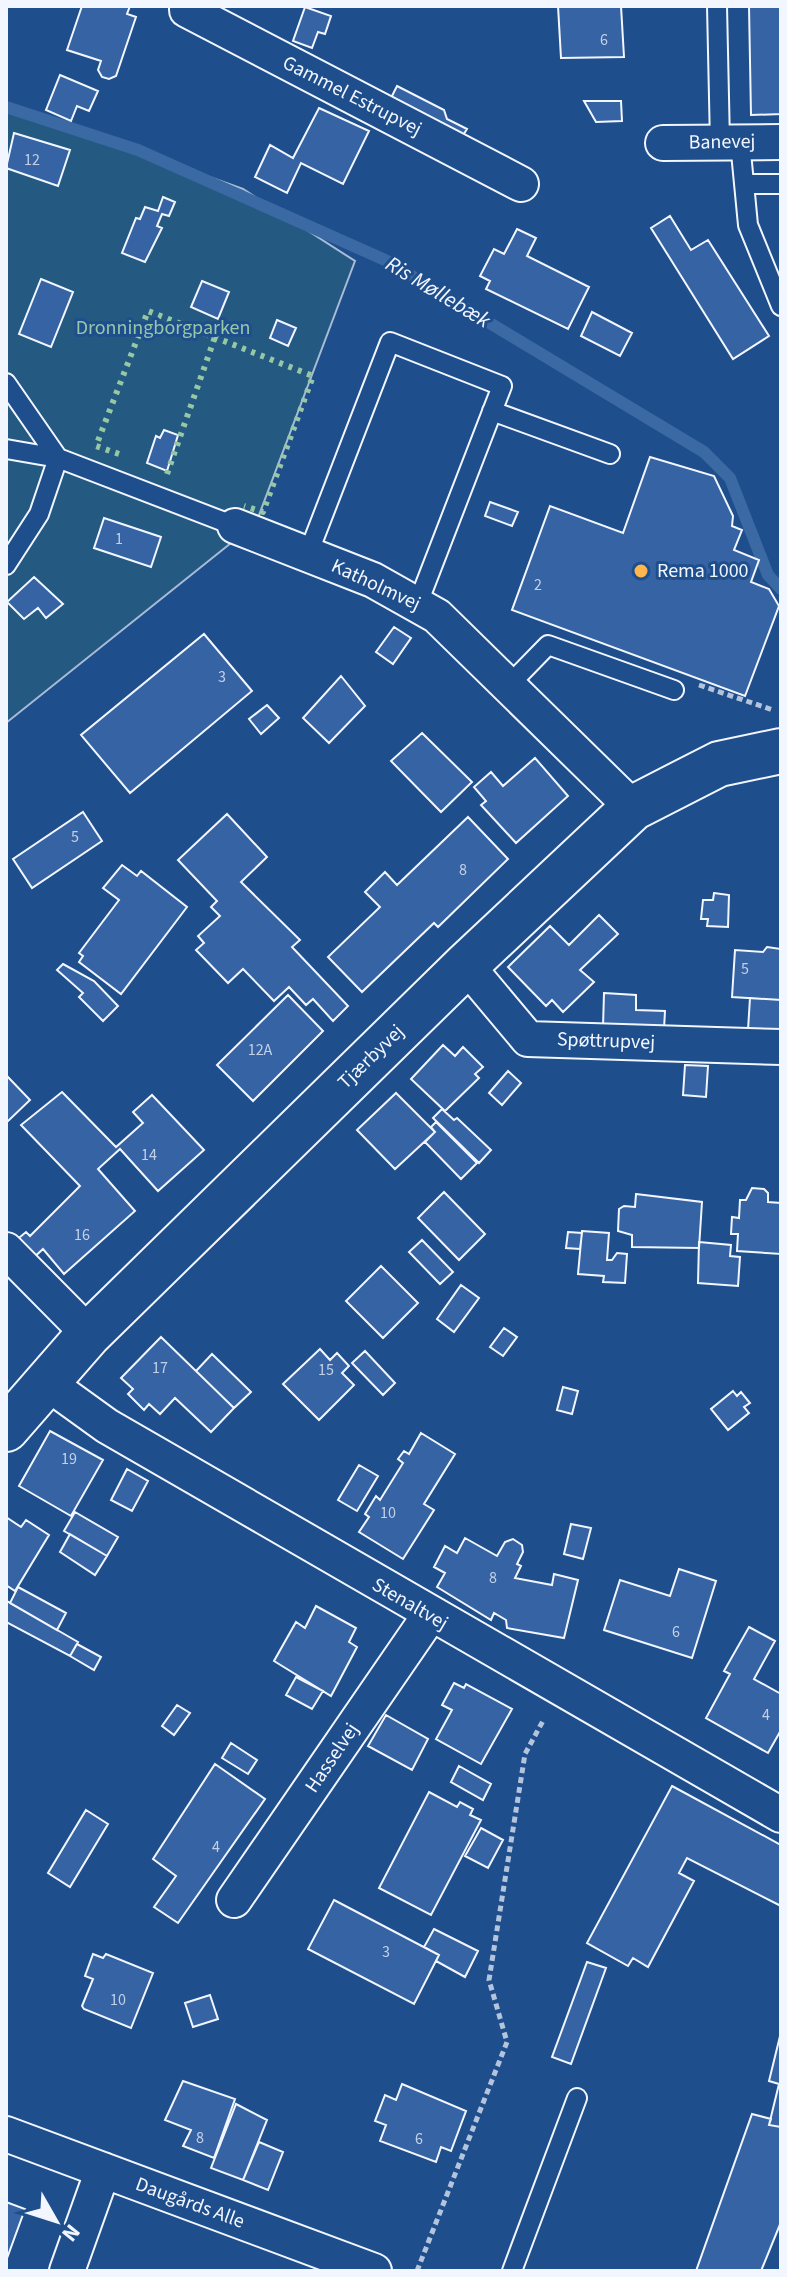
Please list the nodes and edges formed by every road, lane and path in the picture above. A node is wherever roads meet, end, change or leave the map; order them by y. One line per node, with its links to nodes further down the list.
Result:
1 (187, 6): 6 (street, Gammel Estrupvej)
2 (717, 6): 3 (lane)
3 (730, 142): 4 (street, Banevej); 5 (street, Banevej); 7 (lane)
4 (781, 142)
5 (663, 143)
6 (521, 184)
7 (744, 184): 8 (lane); 9 (lane)
8 (781, 184)
9 (781, 306)
10 (6, 383): 14 (lane)
11 (492, 411): 13 (lane); 16 (lane); 18 (lane)
12 (6, 449): 14 (lane, Katholmvej)
13 (610, 454)
14 (58, 458): 15 (lane, Katholmvej); 17 (lane)
15 (235, 526): 16 (street, Katholmvej)
16 (308, 554): 18 (street, Katholmvej)
17 (6, 565)
18 (418, 603): 19 (street, Katholmvej)
19 (508, 686): 20 (lane); 23 (street, Katholmvej)
20 (674, 690): 21 (path)
21 (781, 713)
22 (781, 751): 23 (street, Tjærbyvej)
23 (633, 808): 24 (street, Tjærbyvej)
24 (466, 965): 25 (street, Spøttrupvej); 27 (street, Tjærbyvej)
25 (781, 1047)
26 (6, 1250): 27 (street)
27 (89, 1334): 28 (street, Tjærbyvej)
28 (46, 1382): 29 (street, Tjærbyvej); 30 (street, Stenaltvej)
29 (6, 1429)
30 (430, 1615): 31 (street, Stenaltvej); 33 (street, Hasselvej)
31 (561, 1690): 32 (street, Stenaltvej); 39 (path)
32 (781, 1815)
33 (234, 1900)
34 (577, 2098): 40 (lane)
35 (6, 2134): 36 (street, Daugårds Alle)
36 (103, 2170): 37 (street); 38 (street, Daugårds Alle)
37 (67, 2271)
38 (374, 2271)
39 (417, 2271)
40 (512, 2271)

